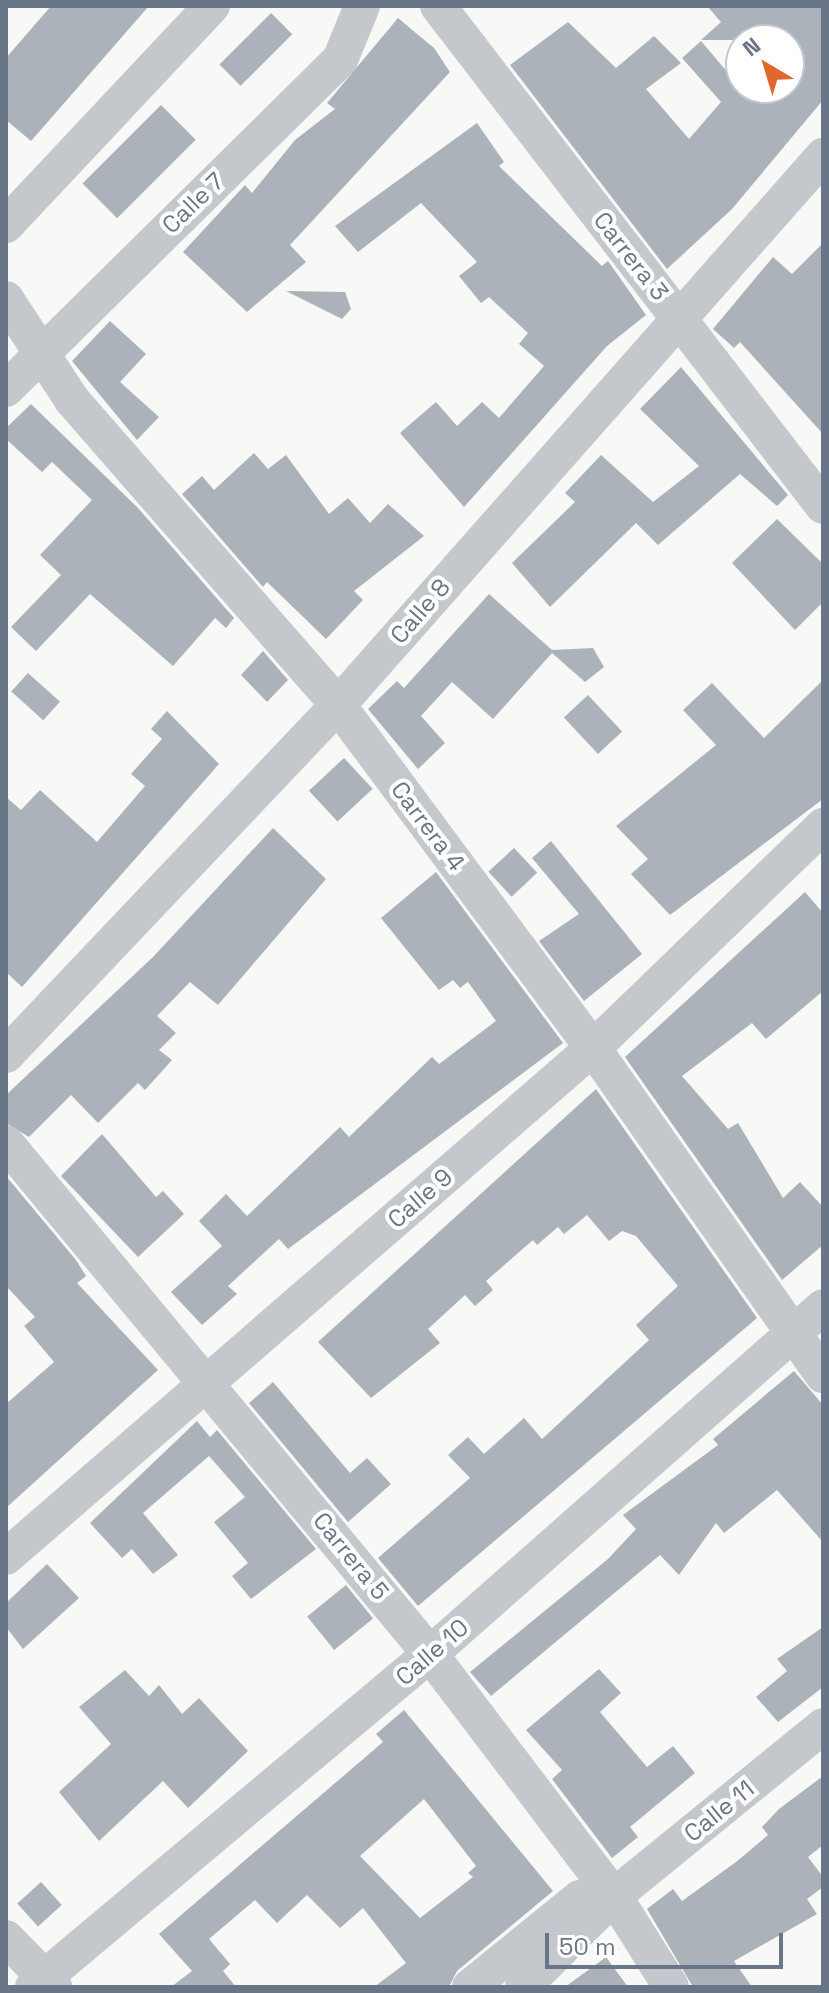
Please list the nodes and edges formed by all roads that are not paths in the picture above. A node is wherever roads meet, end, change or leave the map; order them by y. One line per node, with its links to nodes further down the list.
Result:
1 (212, 6): 5 (street)
2 (362, 6): 8 (street, Calle 7)
3 (438, 6): 7 (street, Carrera 3)
4 (823, 156): 7 (street, Calle 8)
5 (6, 225)
6 (6, 299): 8 (street, Carrera 4)
7 (679, 317): 10 (street, Carrera 3); 11 (street, Calle 8)
8 (41, 350): 9 (street, Calle 7); 11 (street, Carrera 4)
9 (6, 389)
10 (823, 506)
11 (338, 705): 13 (street, Carrera 4); 14 (street, Calle 8)
12 (823, 826): 13 (street, Calle 9)
13 (593, 1048): 17 (street, Carrera 4); 19 (street, Calle 9)
14 (6, 1055)
15 (6, 1143): 19 (street, Carrera 5)
16 (823, 1307): 17 (street, Calle 10)
17 (794, 1335): 18 (street, Carrera 4); 21 (street, Calle 10)
18 (823, 1375)
19 (209, 1382): 20 (street, Calle 9); 21 (street, Carrera 5)
20 (6, 1557)
21 (430, 1654): 23 (street, Carrera 5); 25 (street, Calle 10)
22 (823, 1726): 23 (street, Calle 11)
23 (614, 1896): 26 (street); 27 (street, Calle 11); 28 (street, Carrera 5)
24 (6, 1938): 25 (street)
25 (44, 1984)
26 (470, 1987)
27 (523, 1987)
28 (671, 1987)

